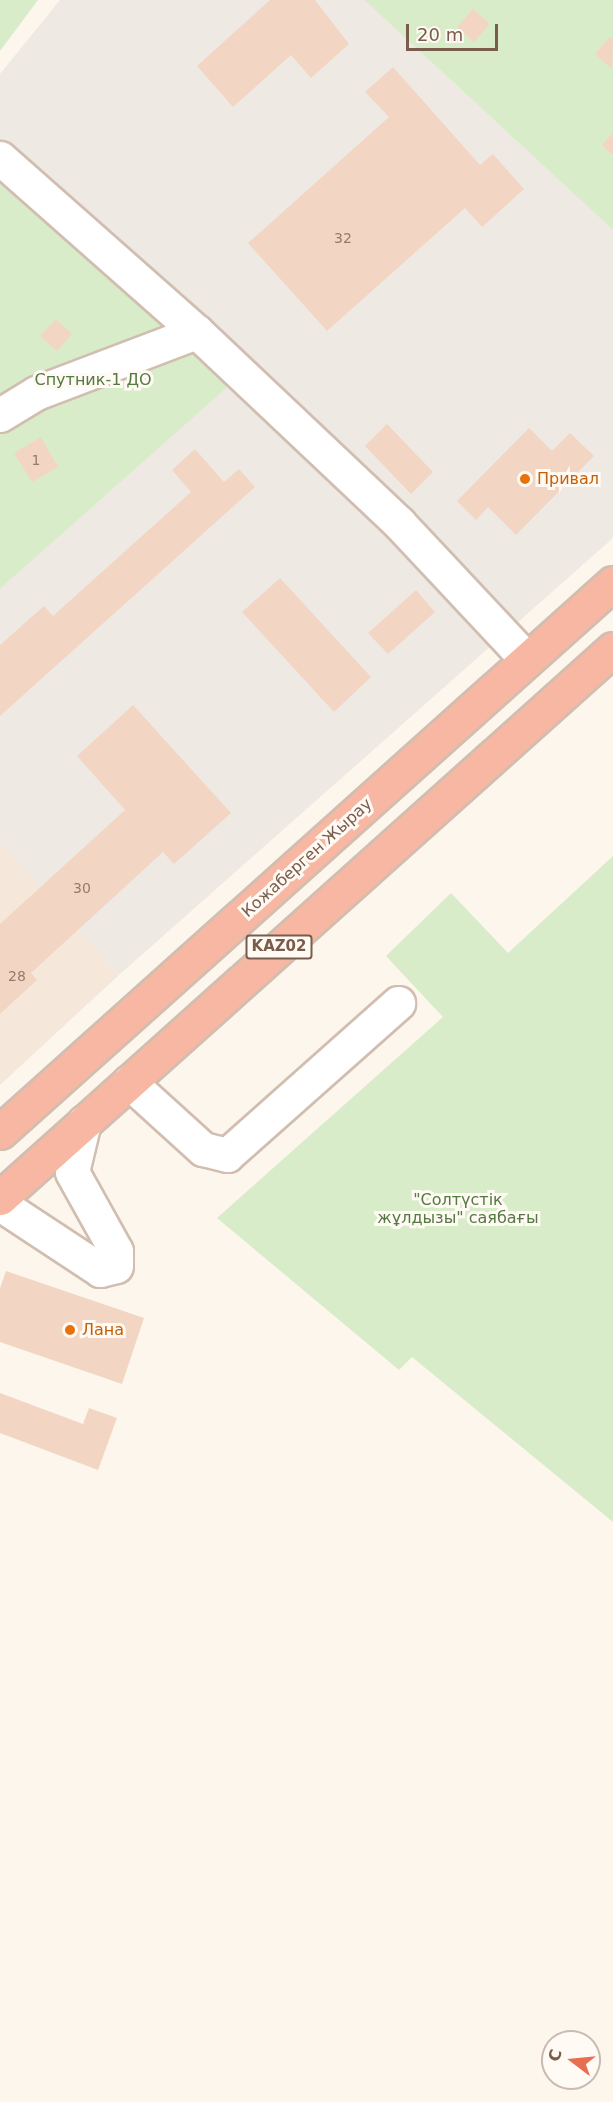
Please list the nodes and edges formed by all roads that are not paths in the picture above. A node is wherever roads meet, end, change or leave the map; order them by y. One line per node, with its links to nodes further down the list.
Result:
1 (0, 158): 2 (lane)
2 (197, 332): 3 (lane); 6 (lane)
3 (0, 415)
4 (613, 583): 6 (highway, Кожаберген Жырау / KAZ02)
5 (613, 649): 8 (highway, KAZ02)
6 (527, 660): 9 (highway, Кожаберген Жырау / KAZ02)
7 (398, 1003): 8 (lane)
8 (129, 1082): 10 (highway, KAZ02)
9 (28, 1106): 11 (lane); 12 (highway, Кожаберген Жырау / KAZ02)
10 (84, 1122): 13 (highway, KAZ02); 14 (lane)
11 (0, 1127)
12 (0, 1132)
13 (0, 1198)
14 (0, 1204)

